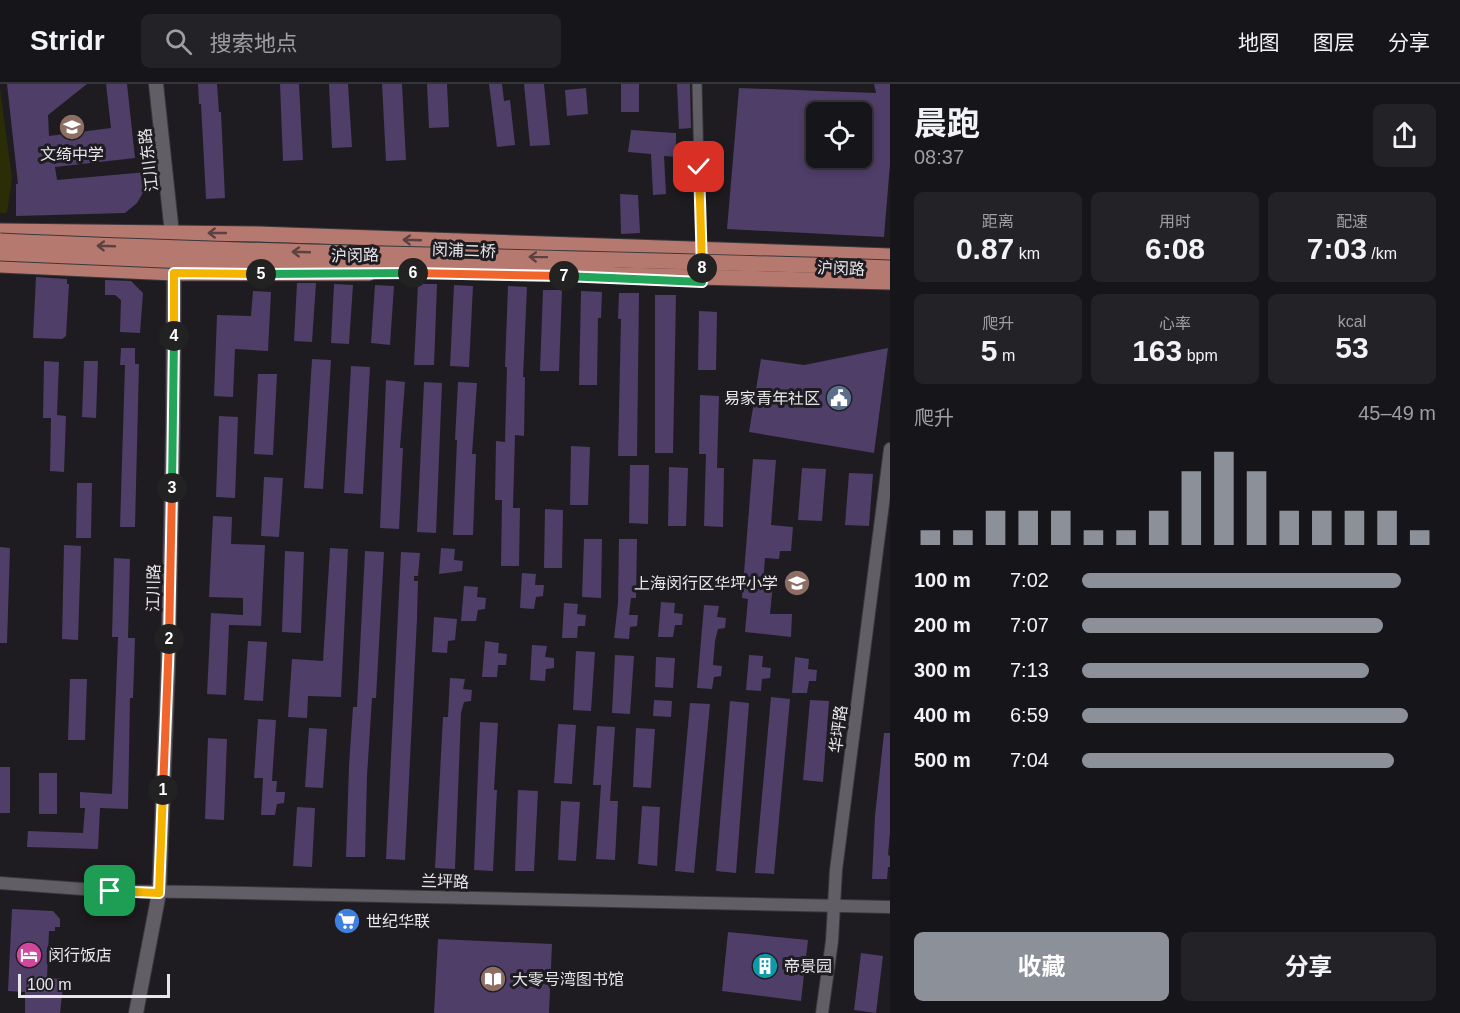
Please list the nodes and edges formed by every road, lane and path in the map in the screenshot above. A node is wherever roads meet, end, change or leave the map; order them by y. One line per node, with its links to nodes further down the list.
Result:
1 (156, 84): 4 (main road, 江川东路)
2 (697, 84): 6 (street)
3 (0, 231): 4 (main road, 沪闵路)
4 (173, 233): 6 (main road, 沪闵路, one-way to 4); 11 (main road, 江川路)
5 (0, 241): 10 (main road, 闵浦二桥, one-way to 5, bridge)
6 (701, 250): 8 (main road, 沪闵路); 12 (street)
7 (0, 254): 13 (main road, 闵浦二桥, bridge)
8 (890, 256)
9 (0, 265): 11 (main road, 沪闵路)
10 (890, 268)
11 (174, 273): 12 (main road, 沪闵路); 17 (main road, 江川路)
12 (702, 282): 14 (main road, 沪闵路)
13 (890, 282)
14 (890, 288)
15 (890, 449): 18 (street, 华坪路)
16 (0, 883): 17 (street, 兰坪路)
17 (159, 893): 18 (street, 兰坪路); 20 (main road, 江川路)
18 (835, 906): 19 (street, 兰坪路); 21 (street, 华坪路)
19 (890, 907)
20 (136, 1013)
21 (822, 1013)

